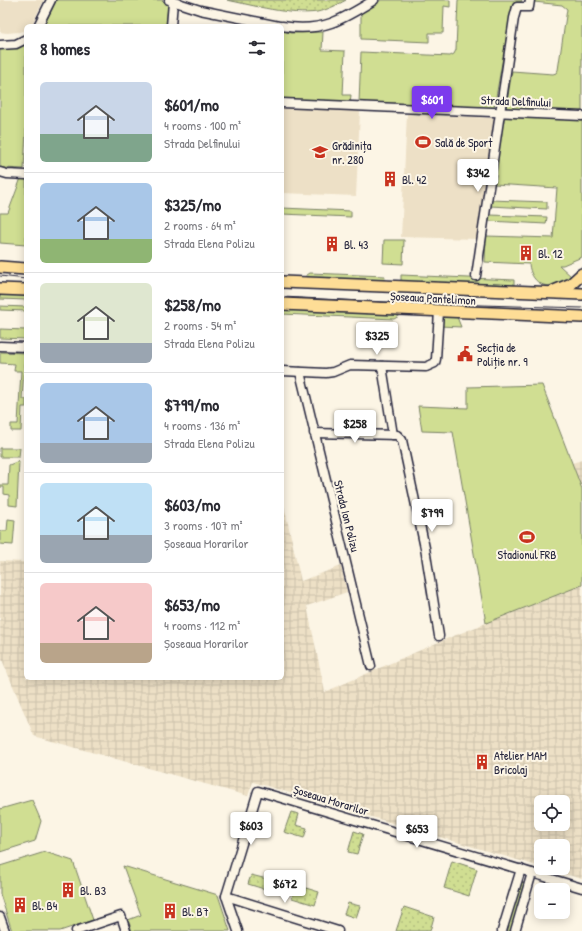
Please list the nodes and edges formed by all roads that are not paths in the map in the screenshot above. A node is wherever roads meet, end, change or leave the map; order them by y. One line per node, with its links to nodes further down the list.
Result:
1 (51, 0): 5 (street)
2 (374, 0): 8 (street)
3 (530, 0): 12 (street)
4 (171, 1): 6 (street); 7 (street)
5 (39, 24)
6 (171, 24)
7 (271, 24)
8 (284, 26)
9 (24, 40): 10 (street)
10 (0, 45)
11 (284, 103): 12 (street, Strada Delfinului)
12 (500, 112): 13 (street, Strada Delfinului); 19 (street)
13 (582, 116)
14 (0, 172): 15 (street)
15 (24, 175)
16 (0, 267): 17 (main road)
17 (24, 269)
18 (582, 274): 23 (main road)
19 (476, 276)
20 (284, 282): 23 (main road, Șoseaua Pantelimon)
21 (0, 289): 22 (main road)
22 (24, 290)
23 (552, 292): 24 (main road, Șoseaua Pantelimon)
24 (582, 294)
25 (284, 304): 26 (main road, Șoseaua Pantelimon)
26 (439, 311): 27 (main road, Șoseaua Pantelimon); 30 (street)
27 (582, 317)
28 (0, 346): 29 (street)
29 (24, 347)
30 (382, 366): 32 (street); 34 (street)
31 (284, 371): 32 (street)
32 (300, 372): 33 (street, Strada Ion Polizu)
33 (314, 433): 34 (street); 36 (street, Strada Ion Polizu)
34 (393, 435): 35 (street)
35 (439, 636)
36 (370, 666)
37 (521, 869): 38 (street, Șoseaua Morarilor); 40 (street, Șoseaua Morarilor); 47 (street)
38 (532, 873): 39 (street, Șoseaua Morarilor); 48 (street)
39 (582, 888)
40 (226, 896): 45 (street); 46 (street)
41 (0, 917): 42 (street)
42 (5, 931)
43 (76, 931): 44 (street)
44 (126, 931)
45 (238, 931)
46 (338, 931)
47 (502, 931)
48 (515, 931)

